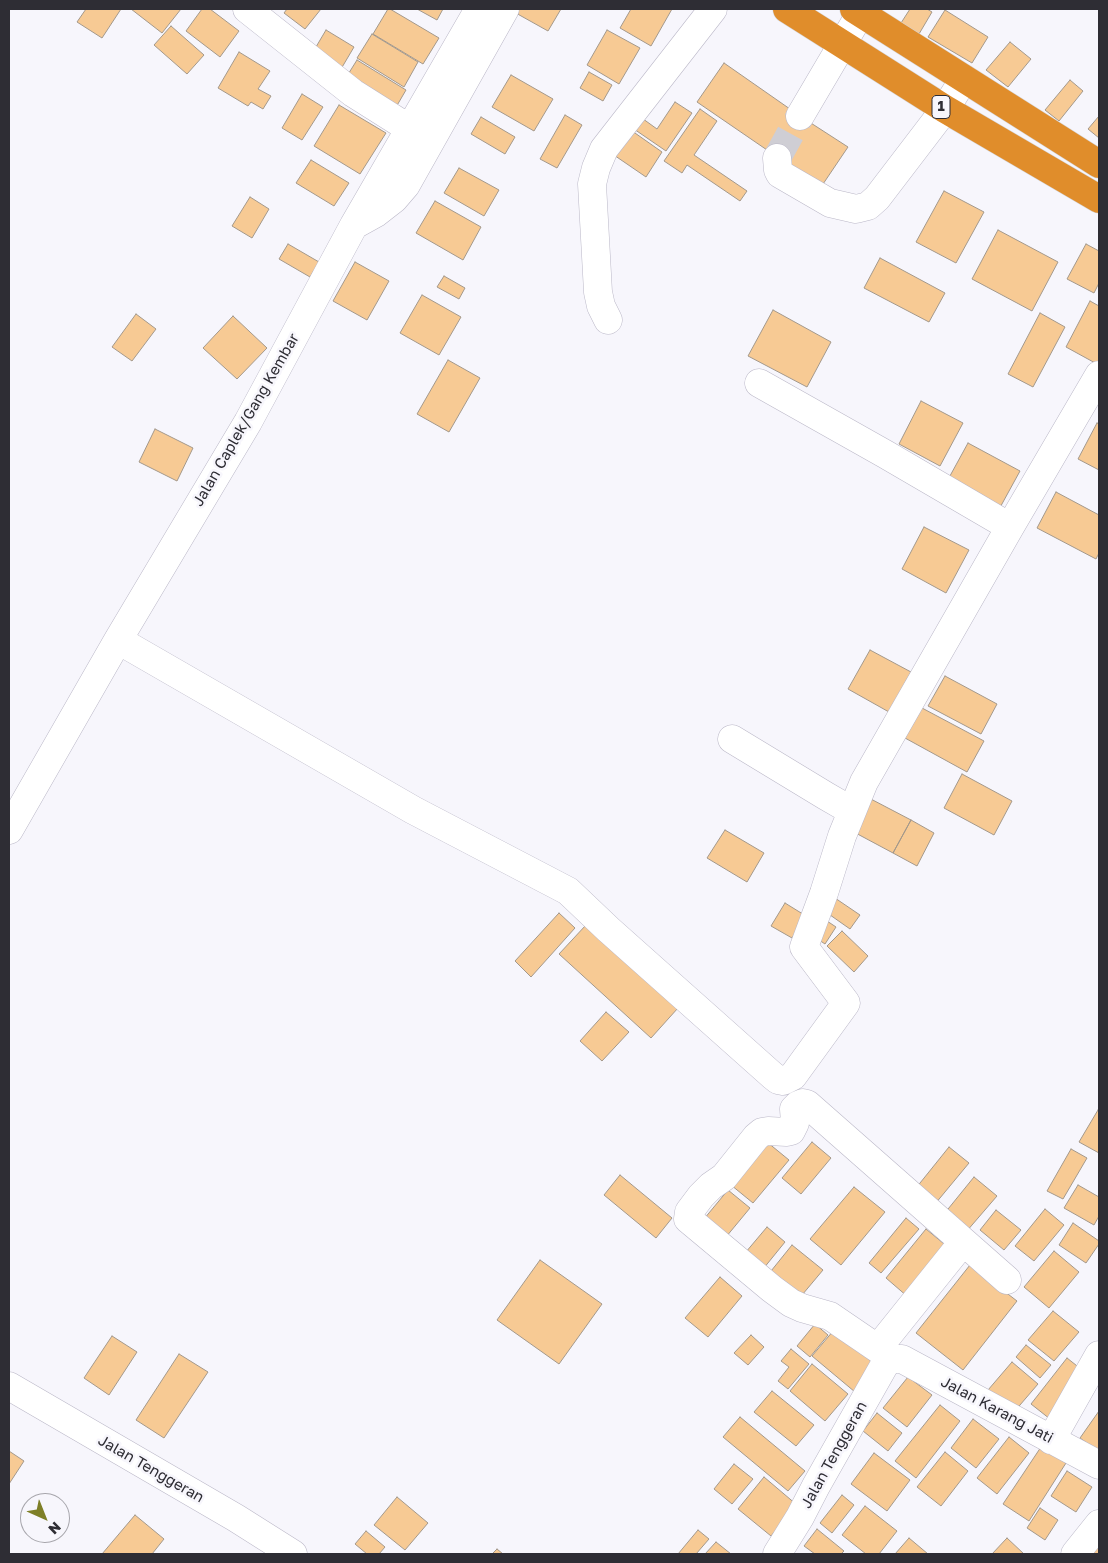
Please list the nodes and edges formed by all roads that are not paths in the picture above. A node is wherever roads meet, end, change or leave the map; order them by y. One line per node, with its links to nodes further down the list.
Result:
1 (247, 9): 11 (street)
2 (479, 9): 11 (street, Jalan Caplek/Gang Kembar)
3 (505, 9): 17 (street)
4 (713, 9): 18 (street)
5 (787, 9): 7 (highway, 1)
6 (859, 10): 7 (street); 8 (highway, 1)
7 (842, 43): 9 (highway, 1); 10 (street)
8 (964, 79): 9 (street); 12 (highway, 1)
9 (945, 109): 13 (street); 14 (highway, 1)
10 (800, 116)
11 (410, 129): 17 (street, Jalan Caplek/Gang Kembar)
12 (1052, 135): 14 (highway); 15 (highway, 1)
13 (777, 158)
14 (1037, 163): 16 (highway, 1)
15 (1099, 164)
16 (1099, 199)
17 (354, 225): 22 (street, Jalan Caplek/Gang Kembar)
18 (608, 320)
19 (1099, 375): 21 (street)
20 (760, 382): 21 (street)
21 (1010, 527): 24 (street)
22 (118, 640): 24 (street); 25 (street, Jalan Caplek/Gang Kembar)
23 (732, 739): 24 (street)
24 (852, 810)
25 (9, 830)
26 (963, 1242): 27 (street); 28 (street, Jalan Tenggeran); 28 (street, Jalan Karang Jati)
27 (1007, 1280)
28 (886, 1353): 31 (street, Jalan Karang Jati); 35 (street, Jalan Tenggeran)
29 (1099, 1355): 31 (street)
30 (9, 1386): 34 (street, Jalan Tenggeran)
31 (1052, 1440): 32 (street, Jalan Karang Jati)
32 (1099, 1464)
33 (1099, 1524): 36 (street)
34 (293, 1554)
35 (777, 1554)
36 (1075, 1554)

